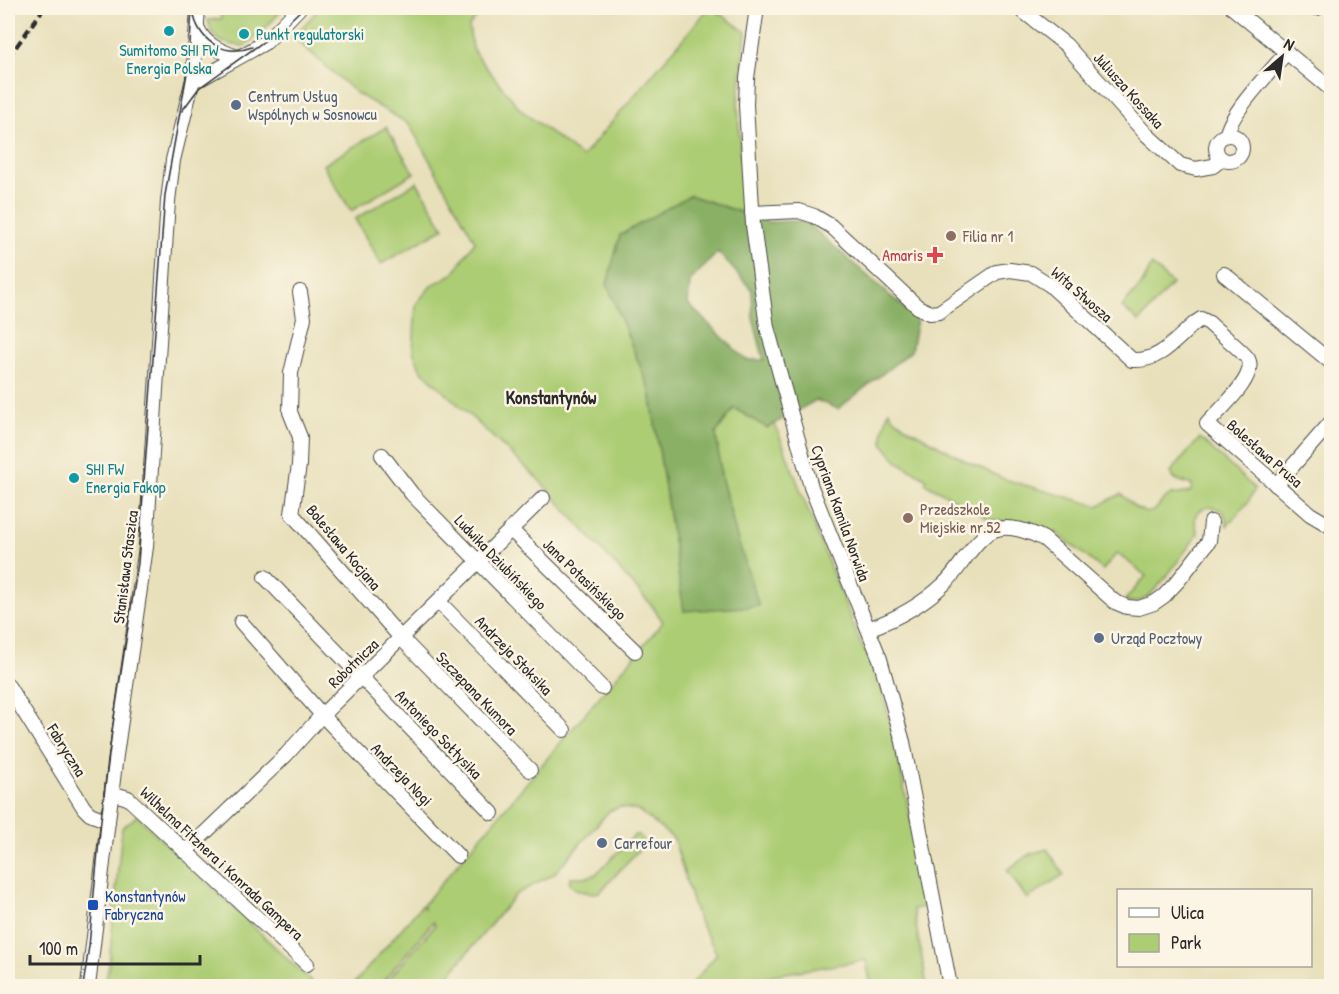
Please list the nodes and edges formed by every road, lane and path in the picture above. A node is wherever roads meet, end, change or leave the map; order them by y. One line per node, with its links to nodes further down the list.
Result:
1 (198, 8): 6 (street, Stanisława Staszica)
2 (298, 8): 8 (street)
3 (757, 8): 13 (street, Cypriana Kamila Norwida)
4 (1019, 8): 12 (street, Juliusza Kossaka)
5 (1233, 8): 7 (street)
6 (197, 27): 8 (street); 9 (street, Stanisława Staszica)
7 (1287, 52): 10 (street); 11 (street)
8 (237, 57): 9 (street)
9 (193, 79): 38 (street, Stanisława Staszica)
10 (1332, 90)
11 (1227, 134): 12 (street); 12 (street)
12 (1222, 159)
13 (752, 213): 18 (street, Wita Stwosza); 29 (street, Cypriana Kamila Norwida)
14 (1224, 274): 16 (street)
15 (300, 292): 30 (street, Bolesława Kocjana)
16 (1332, 363)
17 (1332, 422): 20 (street)
18 (1207, 424): 20 (street, Bolesława Prusa)
19 (382, 455): 25 (street, Ludwika Dziubińskiego)
20 (1276, 485): 23 (street, Bolesława Prusa)
21 (543, 498): 24 (street, Robotnicza)
22 (1211, 522): 29 (street)
23 (1332, 527)
24 (511, 530): 25 (street, Robotnicza); 31 (street, Jana Potasińskiego)
25 (477, 562): 27 (street, Robotnicza); 34 (street, Ludwika Dziubińskiego)
26 (265, 578): 32 (street, Antoniego Sołtysika)
27 (439, 602): 30 (street, Robotnicza); 36 (street, Andrzeja Stoksika)
28 (241, 622): 35 (street, Andrzeja Nogi)
29 (868, 629): 45 (street, Cypriana Kamila Norwida)
30 (401, 638): 32 (street, Robotnicza); 37 (street, Szczepana Kumora)
31 (635, 651)
32 (362, 677): 35 (street, Robotnicza); 39 (street, Antoniego Sołtysika)
33 (8, 686): 40 (street, Fabryczna)
34 (602, 688)
35 (322, 715): 41 (street, Robotnicza); 42 (street, Andrzeja Nogi)
36 (564, 730)
37 (530, 770)
38 (111, 793): 40 (street, Stanisława Staszica); 41 (street, Wilhelma Fitznera i Konrada Gampera)
39 (492, 813)
40 (108, 821): 44 (street, Stanisława Staszica)
41 (185, 852): 43 (street, Wilhelma Fitznera i Konrada Gampera)
42 (458, 856)
43 (306, 964)
44 (88, 987)
45 (950, 987)

